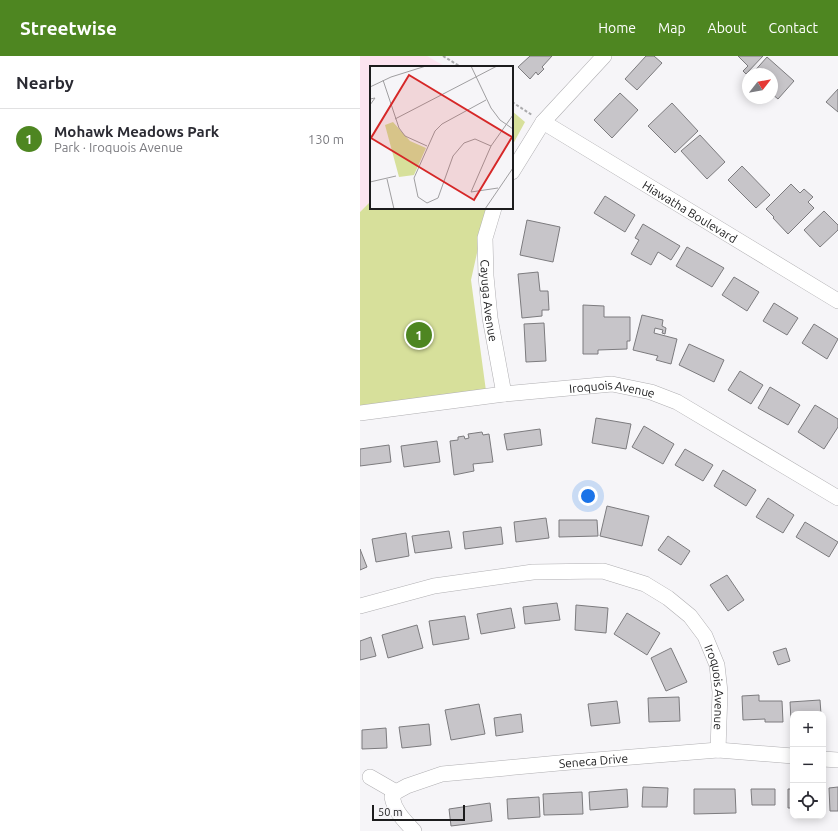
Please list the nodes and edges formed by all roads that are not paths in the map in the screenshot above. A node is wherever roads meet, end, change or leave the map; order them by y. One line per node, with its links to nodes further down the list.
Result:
1 (604, 56): 2 (street)
2 (543, 122): 3 (street); 5 (street, Hiawatha Boulevard)
3 (513, 170)
4 (494, 209): 6 (street, Cayuga Avenue)
5 (838, 301)
6 (504, 394): 7 (street, Iroquois Avenue); 8 (street, Iroquois Avenue)
7 (360, 414)
8 (838, 498)
9 (360, 606): 10 (street, Iroquois Avenue)
10 (718, 750): 11 (street, Seneca Drive); 15 (street, Seneca Drive)
11 (790, 756)
12 (826, 759): 13 (street)
13 (838, 760)
14 (370, 777): 15 (street)
15 (396, 792): 16 (street)
16 (414, 831)

